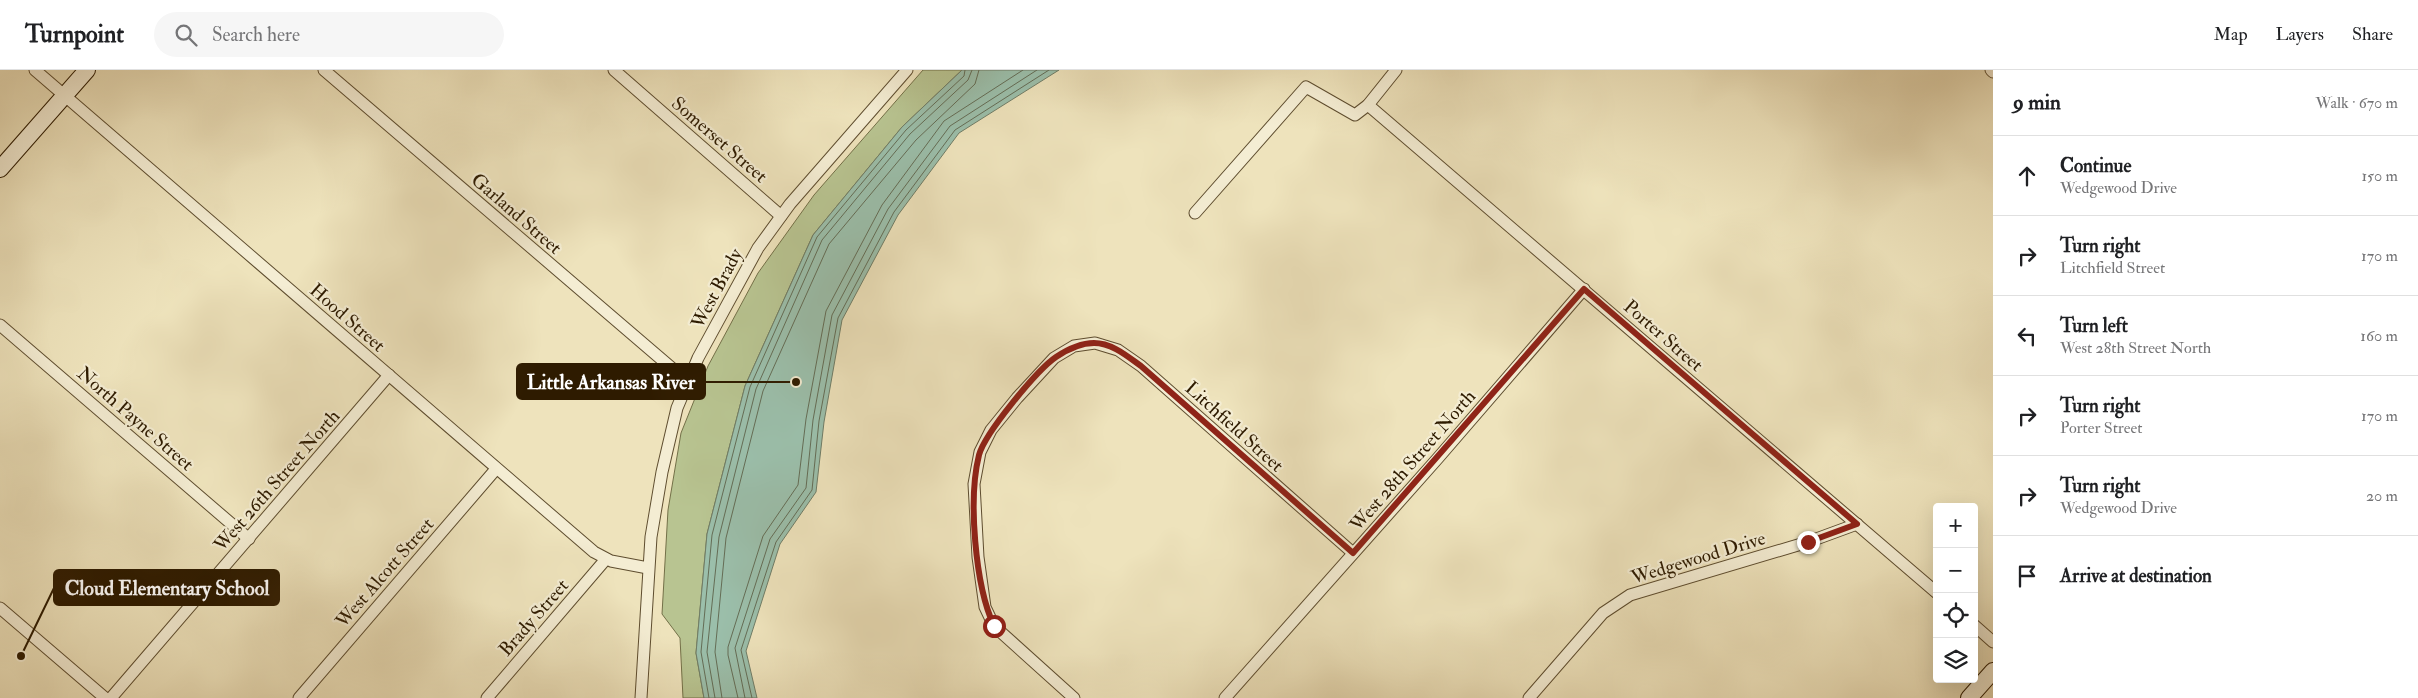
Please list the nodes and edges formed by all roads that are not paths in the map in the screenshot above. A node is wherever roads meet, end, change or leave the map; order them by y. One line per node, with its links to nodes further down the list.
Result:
1 (35, 70): 7 (street, Hood Street)
2 (87, 70): 7 (main road)
3 (324, 70): 15 (street, Garland Street)
4 (614, 70): 11 (street, Somerset Street)
5 (1396, 70): 8 (street)
6 (905, 71): 11 (street, West Brady)
7 (64, 95): 9 (main road); 14 (street, Hood Street)
8 (1368, 105): 10 (street); 12 (street, Porter Street)
9 (0, 169)
10 (1195, 212)
11 (782, 216): 15 (street, West Brady)
12 (1584, 289): 17 (street, Porter Street); 19 (street, West 28th Street North)
13 (0, 324): 18 (street, North Payne Street)
14 (389, 376): 16 (street, Hood Street); 18 (street, West 26th Street North)
15 (688, 382): 21 (street, West Brady)
16 (496, 469): 20 (street, Hood Street); 29 (street, West Alcott Street)
17 (1857, 524): 22 (street, Porter Street); 34 (street, Wedgewood Drive)
18 (249, 539): 28 (street, West 26th Street North)
19 (1353, 553): 32 (street, Litchfield Street); 33 (street, West 28th Street North)
20 (606, 559): 21 (street, Hood Street); 30 (street, Brady Street)
21 (648, 568): 31 (street, West Brady)
22 (1933, 590)
23 (0, 608): 27 (street)
24 (1978, 629): 25 (street)
25 (1993, 642)
26 (1993, 671): 35 (main road)
27 (105, 698)
28 (112, 698)
29 (299, 698)
30 (487, 698)
31 (641, 698)
32 (1074, 698)
33 (1225, 698)
34 (1528, 698)
35 (1969, 698)

